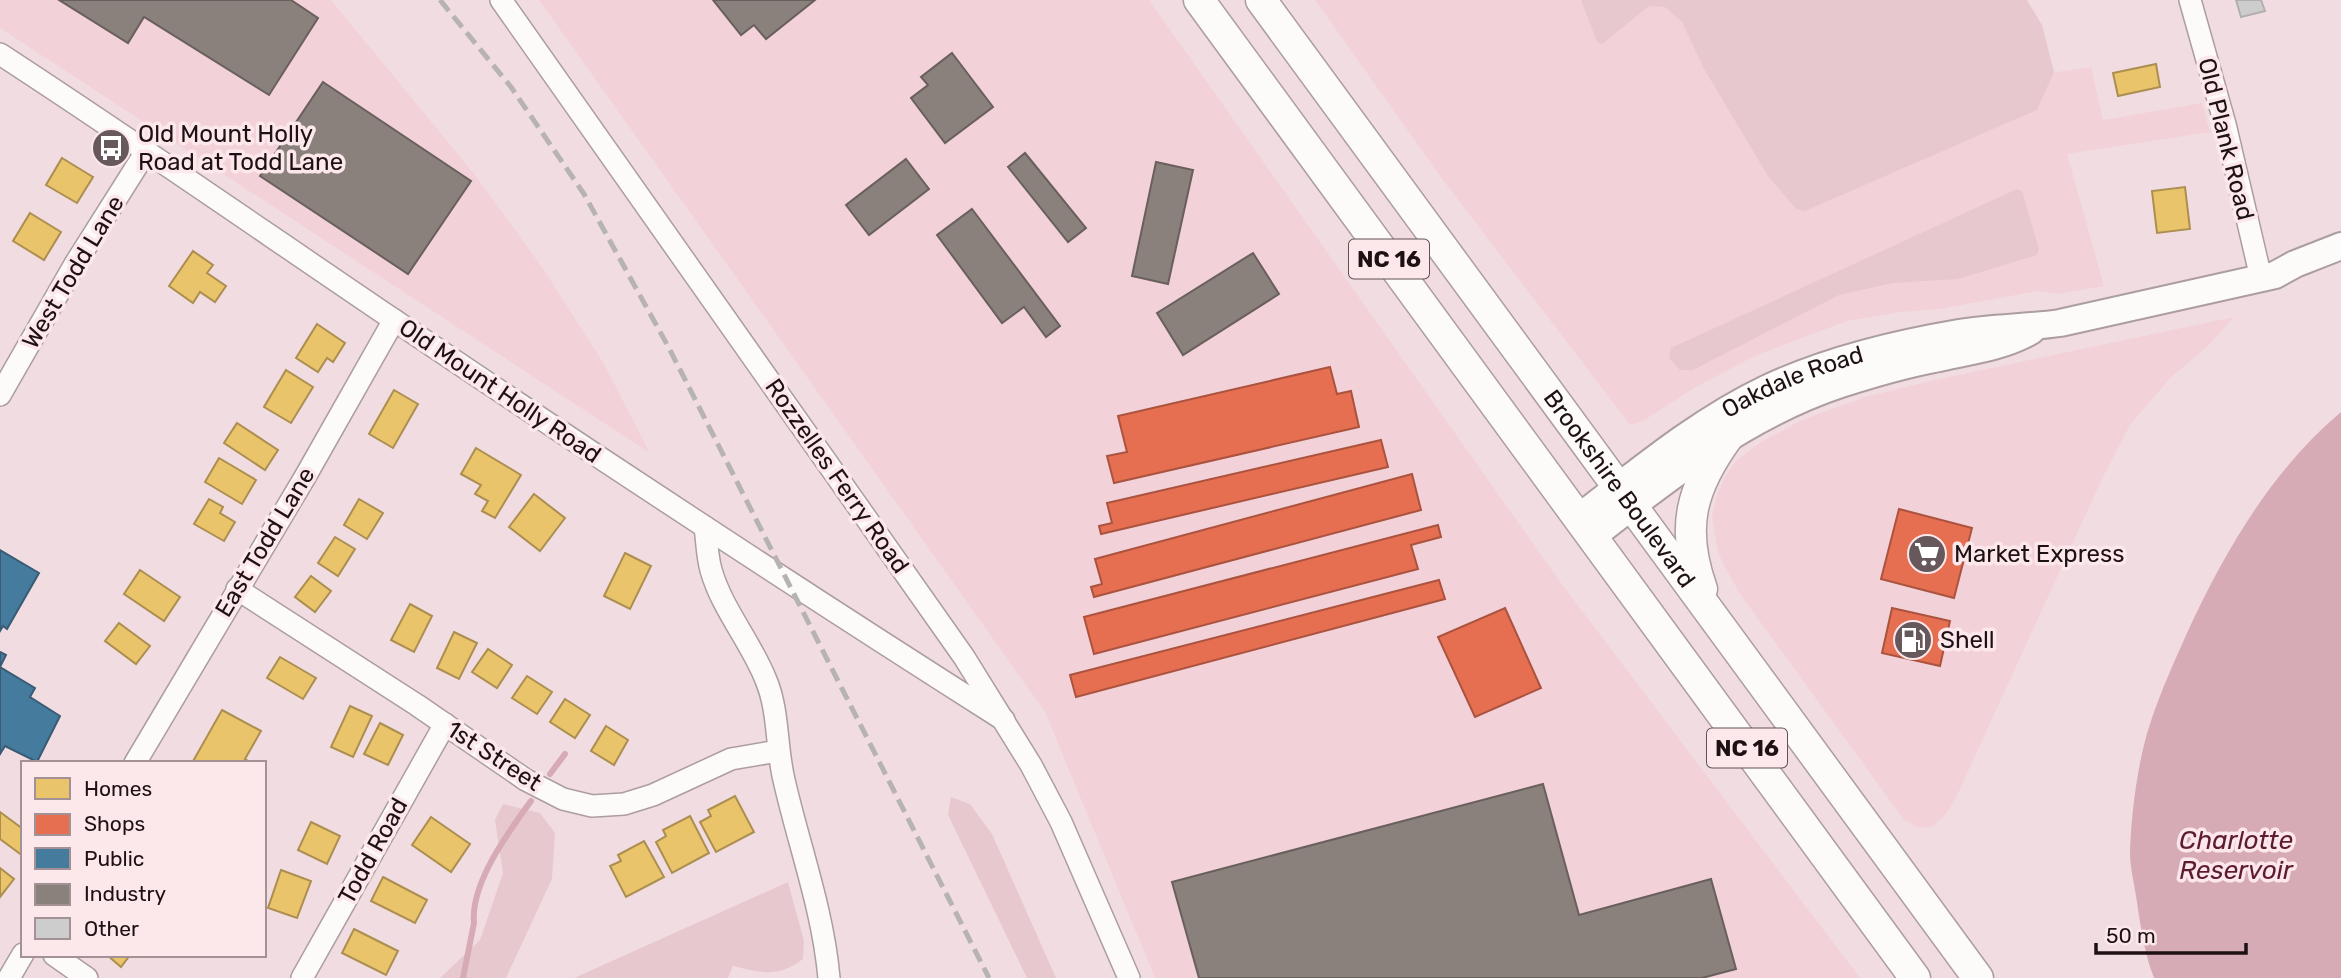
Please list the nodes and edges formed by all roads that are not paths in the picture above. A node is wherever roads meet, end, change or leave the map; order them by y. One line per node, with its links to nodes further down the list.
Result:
1 (501, 0): 19 (street, Rozzelles Ferry Road)
2 (1199, 0): 16 (highway, Brookshire Boulevard / NC 16)
3 (1261, 0): 14 (highway, Brookshire Boulevard / NC 16)
4 (2190, 0): 9 (street, Old Plank Road)
5 (0, 54): 6 (street, Old Mount Holly Road)
6 (147, 150): 10 (street, Old Mount Holly Road); 12 (street, West Todd Lane)
7 (2341, 246): 9 (main road, Oakdale Road)
8 (2341, 260): 9 (main road, Oakdale Road)
9 (2268, 276): 11 (main road, Oakdale Road)
10 (394, 320): 15 (street, Old Mount Holly Road); 17 (street, East Todd Lane)
11 (2039, 326): 13 (main road, Oakdale Road); 14 (main road, Oakdale Road)
12 (0, 395)
13 (1728, 437): 14 (main road, Oakdale Road); 18 (highway)
14 (1626, 496): 16 (main road, Oakdale Road); 18 (highway, Brookshire Boulevard / NC 16)
15 (705, 527): 19 (street, Old Mount Holly Road); 21 (street)
16 (1585, 527): 30 (highway, Brookshire Boulevard / NC 16)
17 (237, 589): 20 (street, 1st Street); 22 (street, East Todd Lane)
18 (1711, 612): 31 (highway, Brookshire Boulevard / NC 16)
19 (1004, 720): 29 (street, Rozzelles Ferry Road)
20 (445, 724): 21 (street, 1st Street); 27 (street, Todd Road)
21 (778, 751): 28 (street)
22 (136, 761)
23 (21, 957): 25 (street)
24 (57, 957): 26 (street)
25 (9, 978)
26 (87, 978)
27 (302, 978)
28 (829, 978)
29 (1129, 978)
30 (1915, 978)
31 (1978, 978)

